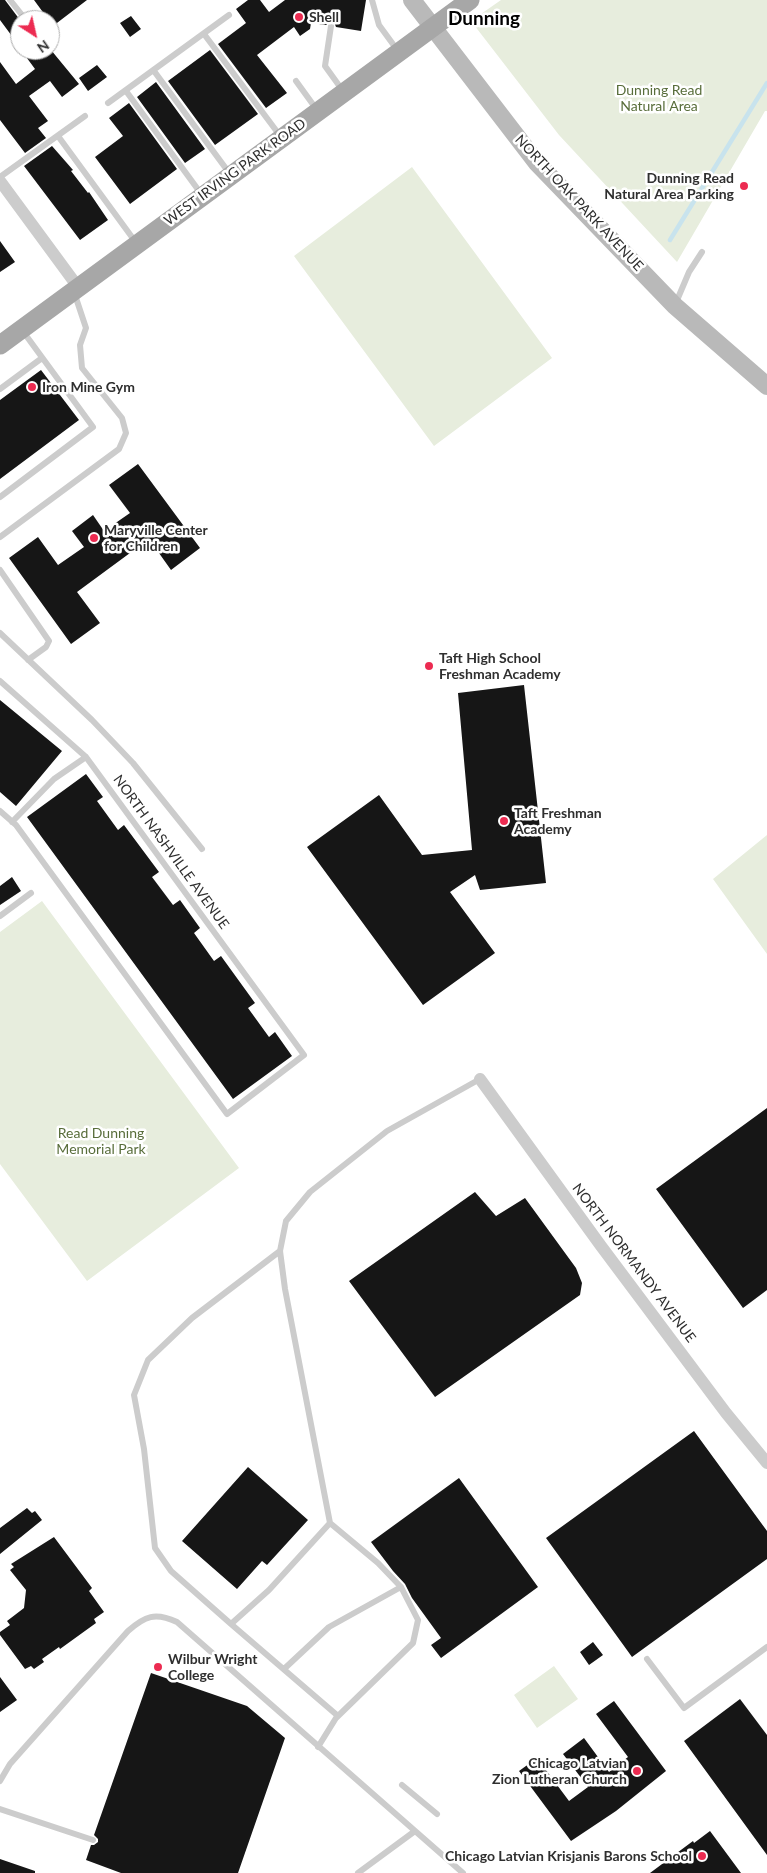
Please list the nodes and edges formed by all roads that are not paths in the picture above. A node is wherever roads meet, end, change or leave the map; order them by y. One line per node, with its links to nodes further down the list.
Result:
1 (10, 0): 5 (lane)
2 (372, 0): 10 (lane)
3 (412, 0): 8 (street, NORTH OAK PARK AVENUE)
4 (470, 0): 8 (main road, WEST IRVING PARK ROAD)
5 (18, 10)
6 (229, 15): 9 (lane)
7 (331, 26): 14 (lane)
8 (432, 27): 10 (main road, WEST IRVING PARK ROAD); 27 (street, NORTH OAK PARK AVENUE)
9 (204, 34): 11 (lane); 19 (lane)
10 (399, 52): 14 (main road, WEST IRVING PARK ROAD)
11 (154, 71): 13 (lane); 20 (lane)
12 (296, 81): 16 (lane)
13 (126, 90): 15 (lane); 23 (lane)
14 (344, 92): 16 (main road, WEST IRVING PARK ROAD)
15 (108, 104)
16 (318, 111): 19 (main road, WEST IRVING PARK ROAD)
17 (85, 116): 18 (lane)
18 (58, 136): 21 (lane); 24 (lane)
19 (282, 138): 20 (main road, WEST IRVING PARK ROAD)
20 (231, 175): 23 (main road, WEST IRVING PARK ROAD)
21 (0, 177)
22 (0, 181): 26 (street)
23 (203, 196): 24 (main road, WEST IRVING PARK ROAD)
24 (137, 244): 26 (main road, WEST IRVING PARK ROAD)
25 (702, 252): 27 (lane)
26 (76, 289): 28 (main road, WEST IRVING PARK ROAD); 34 (lane)
27 (675, 306): 31 (street, NORTH OAK PARK AVENUE)
28 (21, 329): 29 (main road, WEST IRVING PARK ROAD); 30 (lane)
29 (0, 345)
30 (42, 358): 32 (lane); 33 (lane)
31 (767, 386)
32 (0, 389)
33 (0, 497)
34 (0, 537)
35 (0, 570): 37 (lane)
36 (0, 634): 37 (lane)
37 (28, 660): 42 (lane)
38 (0, 681): 39 (lane, NORTH NASHVILLE AVENUE)
39 (86, 757): 41 (lane); 41 (lane, NORTH NASHVILLE AVENUE)
40 (0, 811): 41 (lane)
41 (12, 822)
42 (202, 849)
43 (31, 893): 44 (lane)
44 (0, 916)
45 (480, 1079): 46 (lane); 47 (street, NORTH NORMANDY AVENUE)
46 (280, 1251): 48 (lane); 50 (lane)
47 (767, 1463)
48 (330, 1523): 49 (lane); 50 (lane)
49 (400, 1587): 53 (lane); 54 (lane)
50 (231, 1624): 53 (lane)
51 (767, 1647): 52 (lane)
52 (647, 1659)
53 (284, 1669): 54 (lane)
54 (338, 1716): 55 (lane)
55 (318, 1747): 56 (lane); 60 (lane)
56 (0, 1780)
57 (402, 1785): 59 (lane)
58 (0, 1809): 61 (lane)
59 (437, 1814)
60 (415, 1831): 62 (lane); 63 (lane)
61 (92, 1840)
62 (358, 1873)
63 (462, 1873)

